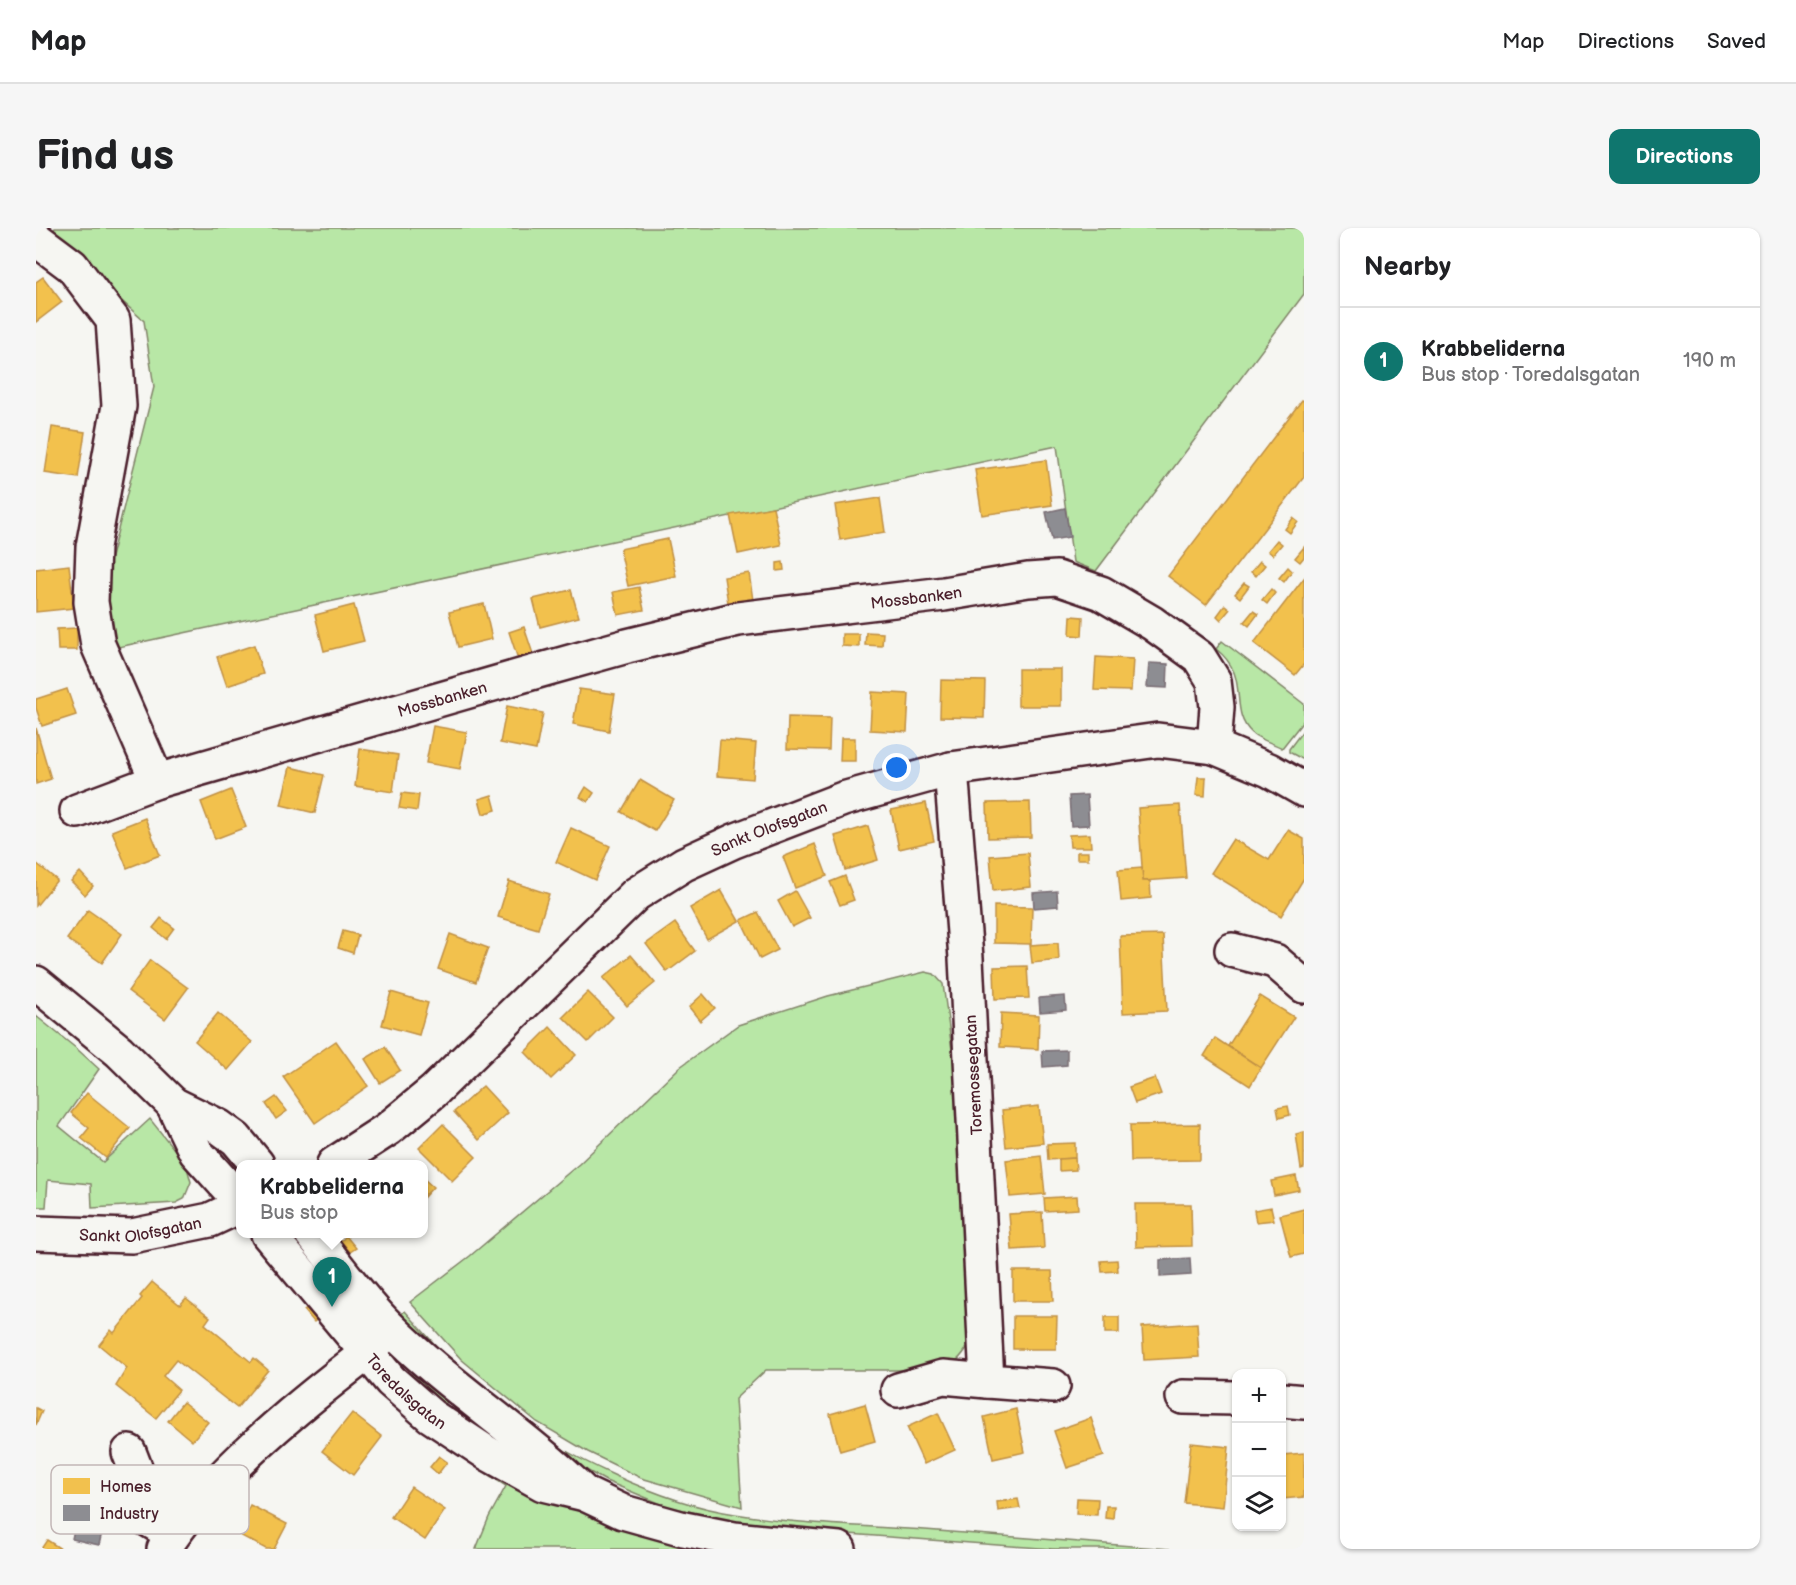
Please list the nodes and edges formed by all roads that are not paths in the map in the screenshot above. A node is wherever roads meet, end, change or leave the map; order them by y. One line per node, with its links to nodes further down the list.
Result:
1 (36, 239): 4 (street)
2 (1214, 747): 3 (street, Sankt Olofsgatan); 4 (street, Mossbanken); 5 (street, Sankt Olofsgatan)
3 (951, 769): 12 (street, Sankt Olofsgatan); 20 (street, Toremossegatan)
4 (158, 781): 6 (street, Mossbanken)
5 (1304, 790)
6 (76, 811)
7 (1232, 950): 9 (street)
8 (36, 983): 10 (street)
9 (1304, 986)
10 (173, 1104): 11 (street); 13 (street)
11 (254, 1160)
12 (340, 1160)
13 (236, 1197)
14 (236, 1208): 15 (street, Sankt Olofsgatan)
15 (36, 1233)
16 (272, 1238): 19 (street, Toredalsgatan)
17 (316, 1238): 18 (street, Toredalsgatan)
18 (388, 1327): 19 (street); 30 (street, Toredalsgatan)
19 (367, 1353): 29 (street); 30 (street, Toredalsgatan)
20 (987, 1381): 21 (street); 22 (street)
21 (1053, 1386)
22 (898, 1390)
23 (1184, 1397): 24 (street)
24 (1232, 1398)
25 (1286, 1400): 26 (street)
26 (1304, 1402)
27 (129, 1452): 28 (street)
28 (134, 1465)
29 (234, 1465)
30 (585, 1494): 31 (street, Toredalsgatan)
31 (839, 1549)

